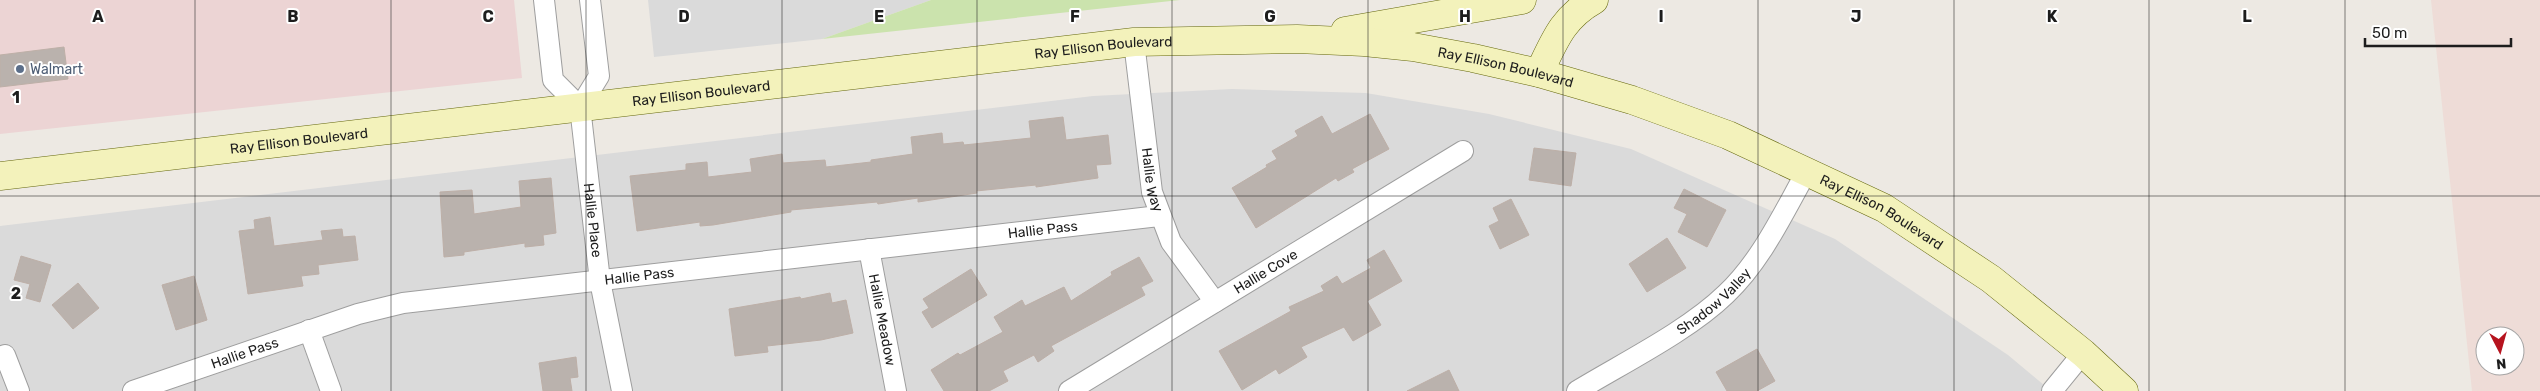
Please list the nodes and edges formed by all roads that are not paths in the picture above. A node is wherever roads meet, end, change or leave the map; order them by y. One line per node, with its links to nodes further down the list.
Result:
1 (544, 0): 8 (street)
2 (590, 0): 8 (street)
3 (1522, 0): 5 (street)
4 (1594, 0): 7 (street)
5 (1297, 39): 6 (street, Ray Ellison Boulevard); 7 (street, Ray Ellison Boulevard)
6 (1134, 42): 8 (street, Ray Ellison Boulevard); 12 (street, Hallie Way)
7 (1539, 73): 10 (street, Ray Ellison Boulevard)
8 (580, 107): 11 (street, Ray Ellison Boulevard); 14 (street, Hallie Place)
9 (1463, 151): 15 (street, Hallie Cove)
10 (1807, 171): 17 (street, Ray Ellison Boulevard); 25 (street, Shadow Valley)
11 (0, 176)
12 (1159, 216): 13 (street, Hallie Pass); 15 (street, Hallie Way)
13 (869, 249): 14 (street, Hallie Pass); 23 (street, Hallie Meadow)
14 (600, 281): 16 (street, Hallie Pass); 22 (street, Hallie Place)
15 (1215, 302): 24 (street, Hallie Cove)
16 (309, 330): 20 (street, Hallie Pass); 21 (street)
17 (2083, 353): 26 (street); 27 (street, Ray Ellison Boulevard)
18 (6, 355): 19 (street)
19 (19, 391)
20 (133, 391)
21 (331, 391)
22 (622, 391)
23 (896, 391)
24 (1069, 391)
25 (1577, 391)
26 (2052, 391)
27 (2124, 391)

